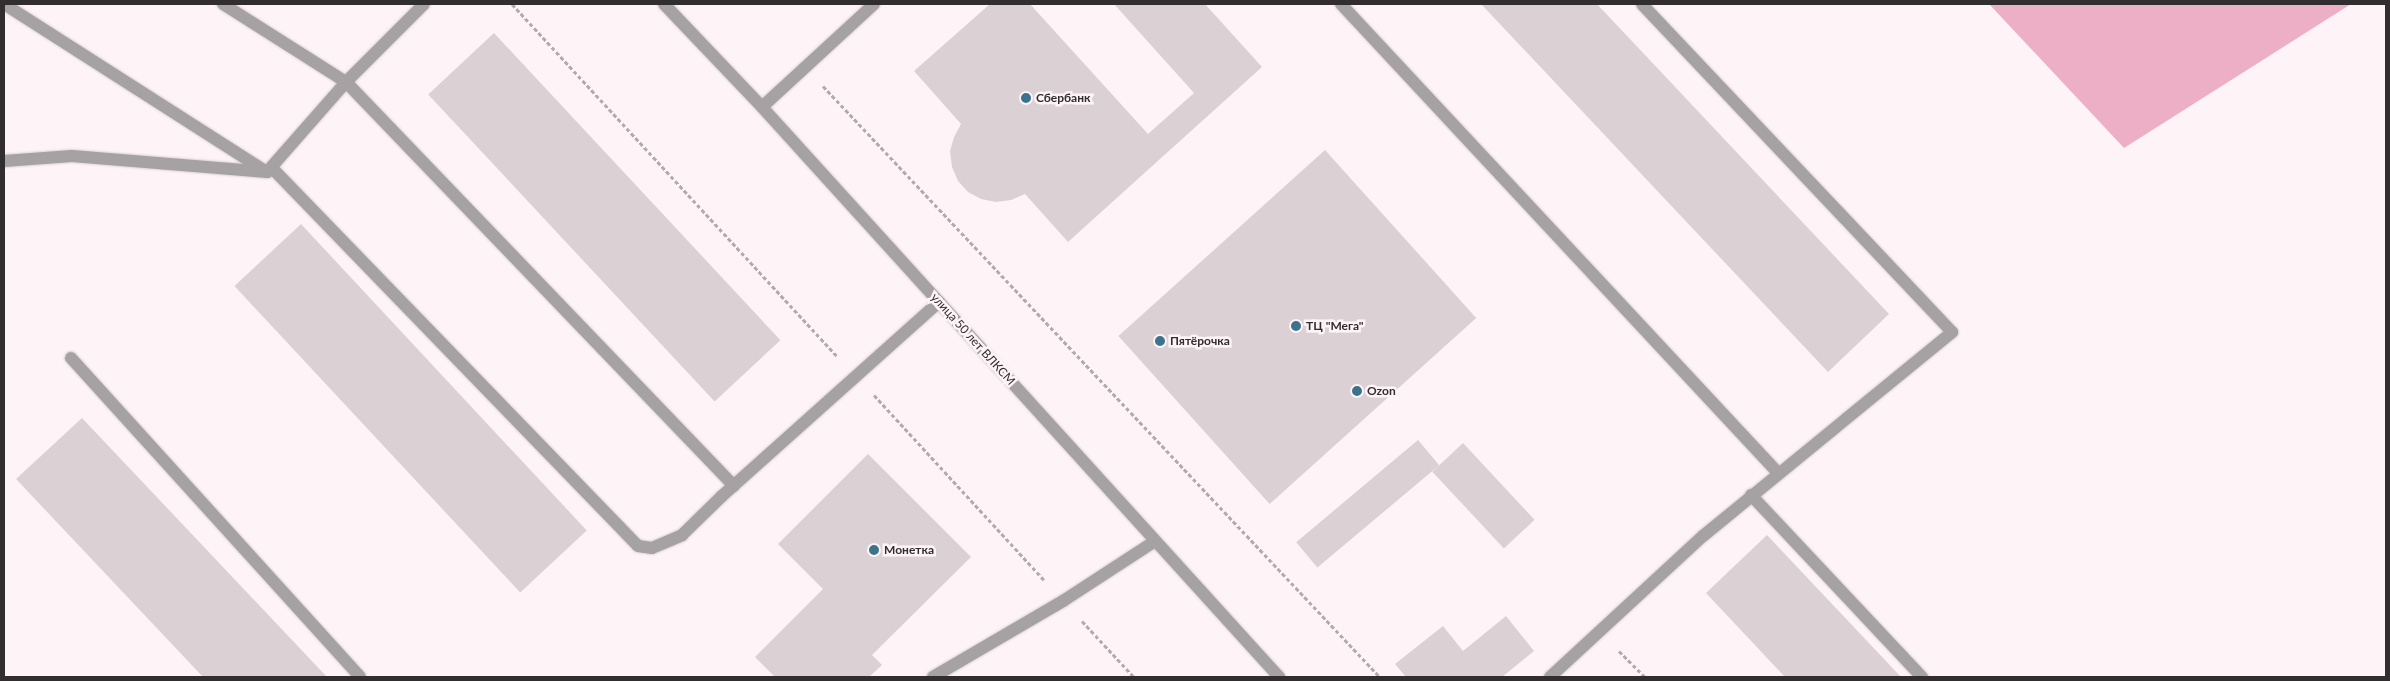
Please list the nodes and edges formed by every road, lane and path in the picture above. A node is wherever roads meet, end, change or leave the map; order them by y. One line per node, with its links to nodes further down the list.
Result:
1 (4, 4): 13 (street)
2 (223, 4): 10 (street)
3 (424, 4): 10 (street)
4 (512, 4): 16 (path)
5 (664, 4): 11 (street, улица 50 лет ВЛКСМ)
6 (874, 4): 9 (street)
7 (1341, 4): 18 (street)
8 (1642, 4): 18 (street)
9 (806, 68): 11 (street); 28 (path)
10 (346, 82): 13 (street); 19 (street)
11 (762, 107): 14 (street, улица 50 лет ВЛКСМ)
12 (4, 161): 13 (street)
13 (267, 172): 19 (street)
14 (939, 302): 19 (street); 21 (street, улица 50 лет ВЛКСМ)
15 (71, 358): 24 (street)
16 (842, 360)
17 (868, 390): 22 (path)
18 (1778, 474): 20 (street)
19 (734, 486)
20 (1751, 495): 23 (street); 31 (street)
21 (1155, 541): 22 (street); 27 (street, улица 50 лет ВЛКСМ)
22 (1063, 601): 25 (street); 26 (path)
23 (1600, 631): 29 (street); 30 (path)
24 (360, 677)
25 (933, 677)
26 (1134, 677)
27 (1279, 677)
28 (1380, 677)
29 (1550, 677)
30 (1645, 677)
31 (1922, 677)

